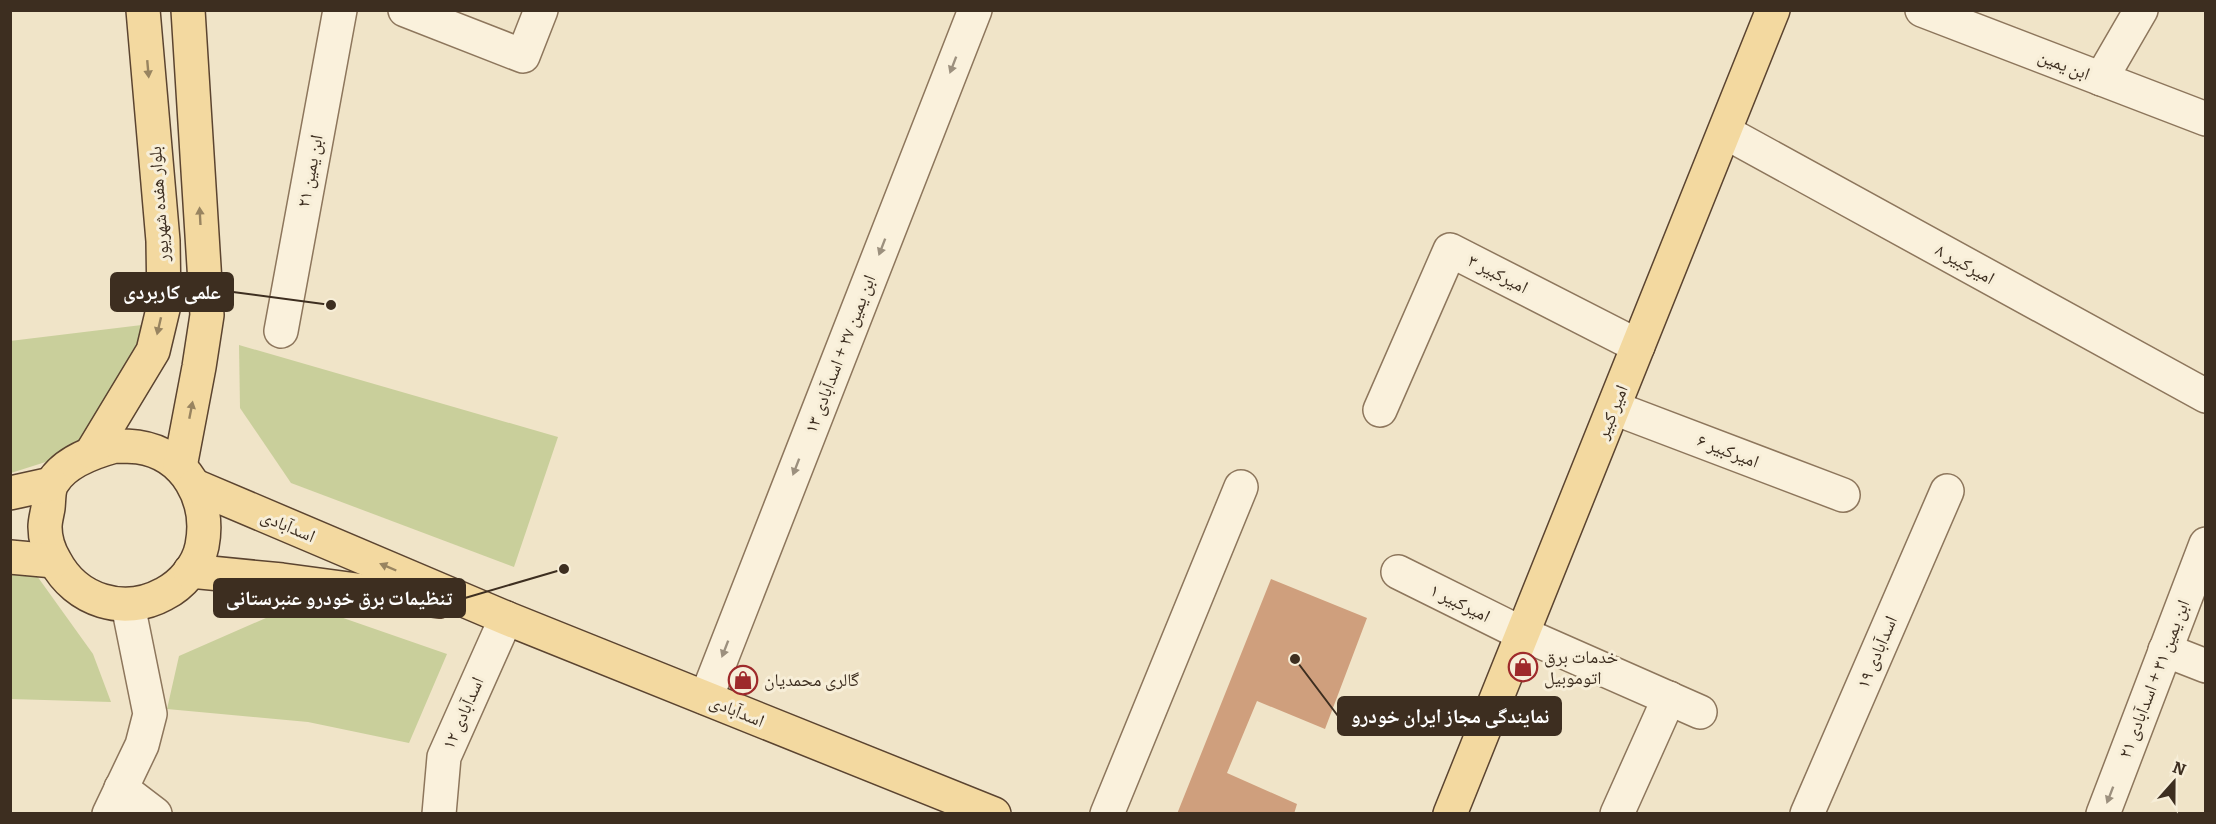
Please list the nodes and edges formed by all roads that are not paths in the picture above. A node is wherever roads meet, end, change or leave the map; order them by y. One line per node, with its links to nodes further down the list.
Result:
1 (143, 10): 18 (main road, بلوار هفده شهریور, one-way to 18)
2 (188, 10): 19 (main road, one-way to 2)
3 (340, 10): 13 (street, ابن یمین ۲۱)
4 (405, 10): 5 (street)
5 (541, 10)
6 (975, 10): 35 (street, ابن یمین ۲۷ + اسدآبادی ۱۳, one-way to 35)
7 (1773, 10): 12 (main road, امیر کبیر)
8 (1922, 10): 10 (street, ابن یمین)
9 (2141, 10): 10 (street)
10 (2101, 79): 11 (street, ابن یمین)
11 (2205, 118)
12 (1725, 132): 14 (main road, امیر کبیر); 15 (street, امیرکبیر ۸)
13 (281, 331)
14 (1638, 346): 16 (main road, امیر کبیر); 17 (street, امیرکبیر ۳)
15 (2205, 396)
16 (1614, 408): 24 (street, امیرکبیر ۶); 32 (main road, امیر کبیر)
17 (1380, 411)
18 (92, 452): 19 (main road); 20 (main road)
19 (187, 477): 28 (main road); 31 (main road, اسدآبادی, one-way to 19)
20 (51, 484): 23 (main road); 27 (main road)
21 (1241, 487): 42 (street)
22 (1947, 491): 45 (street, اسدآبادی ۱۹)
23 (10, 493)
24 (1843, 495)
25 (2205, 544): 33 (street, ابن یمین ۳۱ + اسدآبادی ۲۱)
26 (10, 557): 27 (main road)
27 (54, 561): 30 (main road)
28 (190, 572): 30 (main road); 31 (main road, اسدآبادی)
29 (1398, 572): 32 (street, امیرکبیر ۱)
30 (128, 605): 38 (street)
31 (493, 612): 35 (main road, اسدآبادی); 40 (street, اسدآبادی ۱۲)
32 (1523, 634): 36 (street, امیرکبیر ۱); 43 (main road, امیر کبیر)
33 (2165, 650): 34 (street); 46 (street, ابن یمین ۳۱ + اسدآبادی ۲۱, one-way to 46)
34 (2205, 666)
35 (706, 698): 41 (main road, اسدآبادی)
36 (1669, 698): 37 (street, امیرکبیر ۱); 44 (street)
37 (1700, 712)
38 (115, 801): 39 (street)
39 (155, 813)
40 (439, 813)
41 (994, 813)
42 (1107, 813)
43 (1450, 813)
44 (1617, 813)
45 (1807, 813)
46 (2103, 813)

